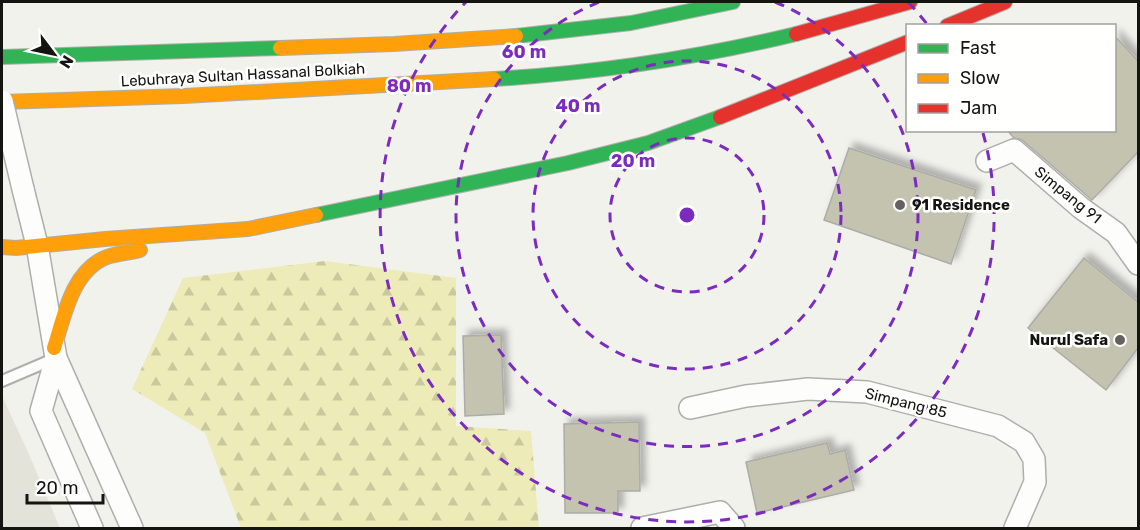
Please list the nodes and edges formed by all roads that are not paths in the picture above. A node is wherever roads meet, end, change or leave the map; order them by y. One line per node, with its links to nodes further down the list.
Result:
1 (733, 2): 6 (highway, Lebuhraya Sultan Hassanal Bolkiah)
2 (910, 2): 7 (highway, Lebuhraya Sultan Hassanal Bolkiah)
3 (1005, 2): 4 (highway)
4 (952, 24)
5 (906, 43): 9 (highway)
6 (2, 57)
7 (2, 101): 10 (street, bridge)
8 (987, 161): 12 (street, Simpang 91)
9 (248, 229): 10 (highway); 13 (highway)
10 (36, 245): 11 (highway); 13 (street)
11 (2, 247)
12 (1138, 264)
13 (55, 353): 14 (lane); 16 (street); 17 (street)
14 (2, 381)
15 (690, 408): 20 (street, Simpang 85)
16 (92, 528)
17 (132, 528)
18 (642, 528): 19 (street)
19 (734, 528)
20 (1016, 528)

